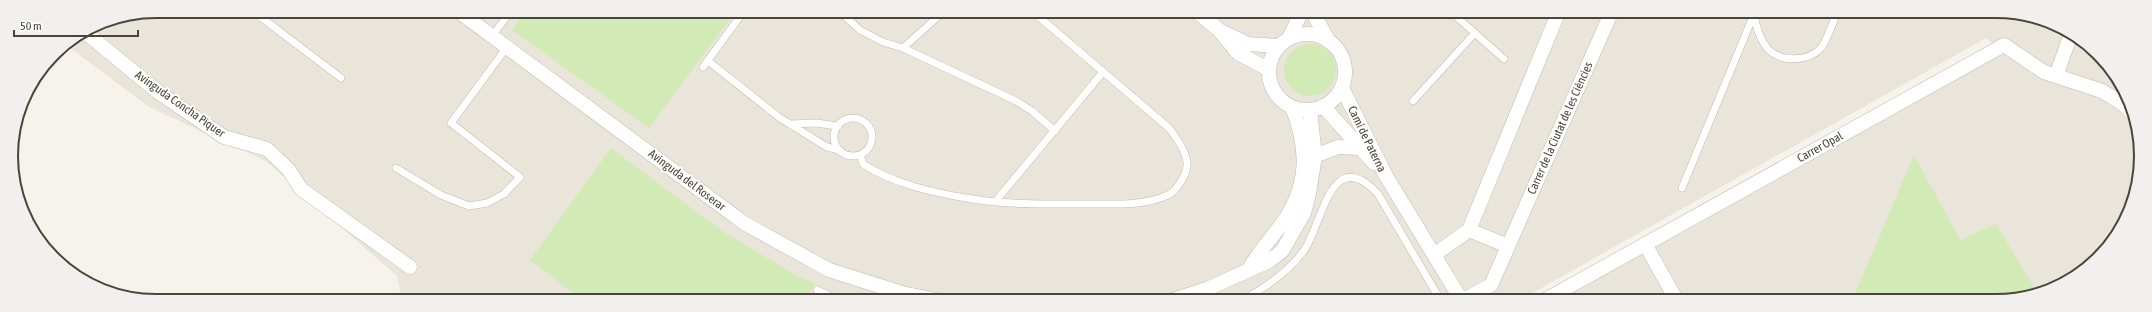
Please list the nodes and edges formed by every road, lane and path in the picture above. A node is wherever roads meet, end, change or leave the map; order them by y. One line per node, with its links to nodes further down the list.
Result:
1 (262, 18): 30 (lane)
2 (468, 18): 20 (street, Avinguda del Roserar)
3 (506, 18): 20 (lane)
4 (739, 18): 36 (lane)
5 (847, 18): 25 (lane)
6 (936, 18): 25 (lane)
7 (1040, 18): 28 (lane)
8 (1204, 18): 17 (street)
9 (1298, 18): 23 (street)
10 (1316, 18): 22 (street)
11 (1458, 18): 18 (lane)
12 (1556, 18): 47 (street)
13 (1609, 18): 49 (street, Carrer de la Ciutat de les Ciències)
14 (1752, 18): 45 (lane)
15 (1755, 18): 16 (lane)
16 (1835, 18)
17 (1219, 30): 23 (street); 27 (street)
18 (1475, 33): 26 (lane); 32 (lane)
19 (89, 35): 51 (street, Avinguda Concha Piquer)
20 (492, 36): 24 (street, Avinguda del Roserar)
21 (2069, 39): 29 (street)
22 (1328, 40): 23 (street); 31 (street)
23 (1283, 42): 27 (street)
24 (507, 47): 43 (lane); 55 (street, Avinguda del Roserar)
25 (903, 48): 38 (lane)
26 (1504, 59)
27 (1268, 69): 34 (street)
28 (1103, 72): 38 (lane); 46 (lane)
29 (2056, 76): 33 (street); 48 (street, Carrer Opal)
30 (341, 78)
31 (1342, 88): 35 (street); 44 (street, Camí de Paterna)
32 (1413, 101)
33 (2124, 106)
34 (1292, 107): 35 (street); 52 (street)
35 (1317, 108): 39 (street, Camí de Paterna); 42 (street)
36 (790, 124): 37 (lane); 40 (lane)
37 (838, 126): 40 (lane); 41 (lane)
38 (1055, 131): 46 (lane)
39 (1360, 148): 42 (street, Camí de Paterna); 44 (street, Camí de Paterna)
40 (839, 150): 41 (lane)
41 (860, 155): 46 (lane)
42 (1315, 156): 52 (street)
43 (396, 168)
44 (1386, 176): 50 (street)
45 (1682, 188)
46 (995, 202)
47 (1469, 230): 49 (street); 50 (street)
48 (1645, 244): 61 (street, Carrer Opal); 62 (street)
49 (1508, 246): 60 (street, Carrer de la Ciutat de les Ciències)
50 (1434, 255): 59 (street)
51 (410, 267)
52 (1249, 269): 56 (street)
53 (817, 290): 54 (lane)
54 (826, 294)
55 (902, 294)
56 (1192, 294)
57 (1254, 294): 58 (lane)
58 (1437, 294)
59 (1458, 294)
60 (1475, 294)
61 (1556, 294)
62 (1673, 294)

